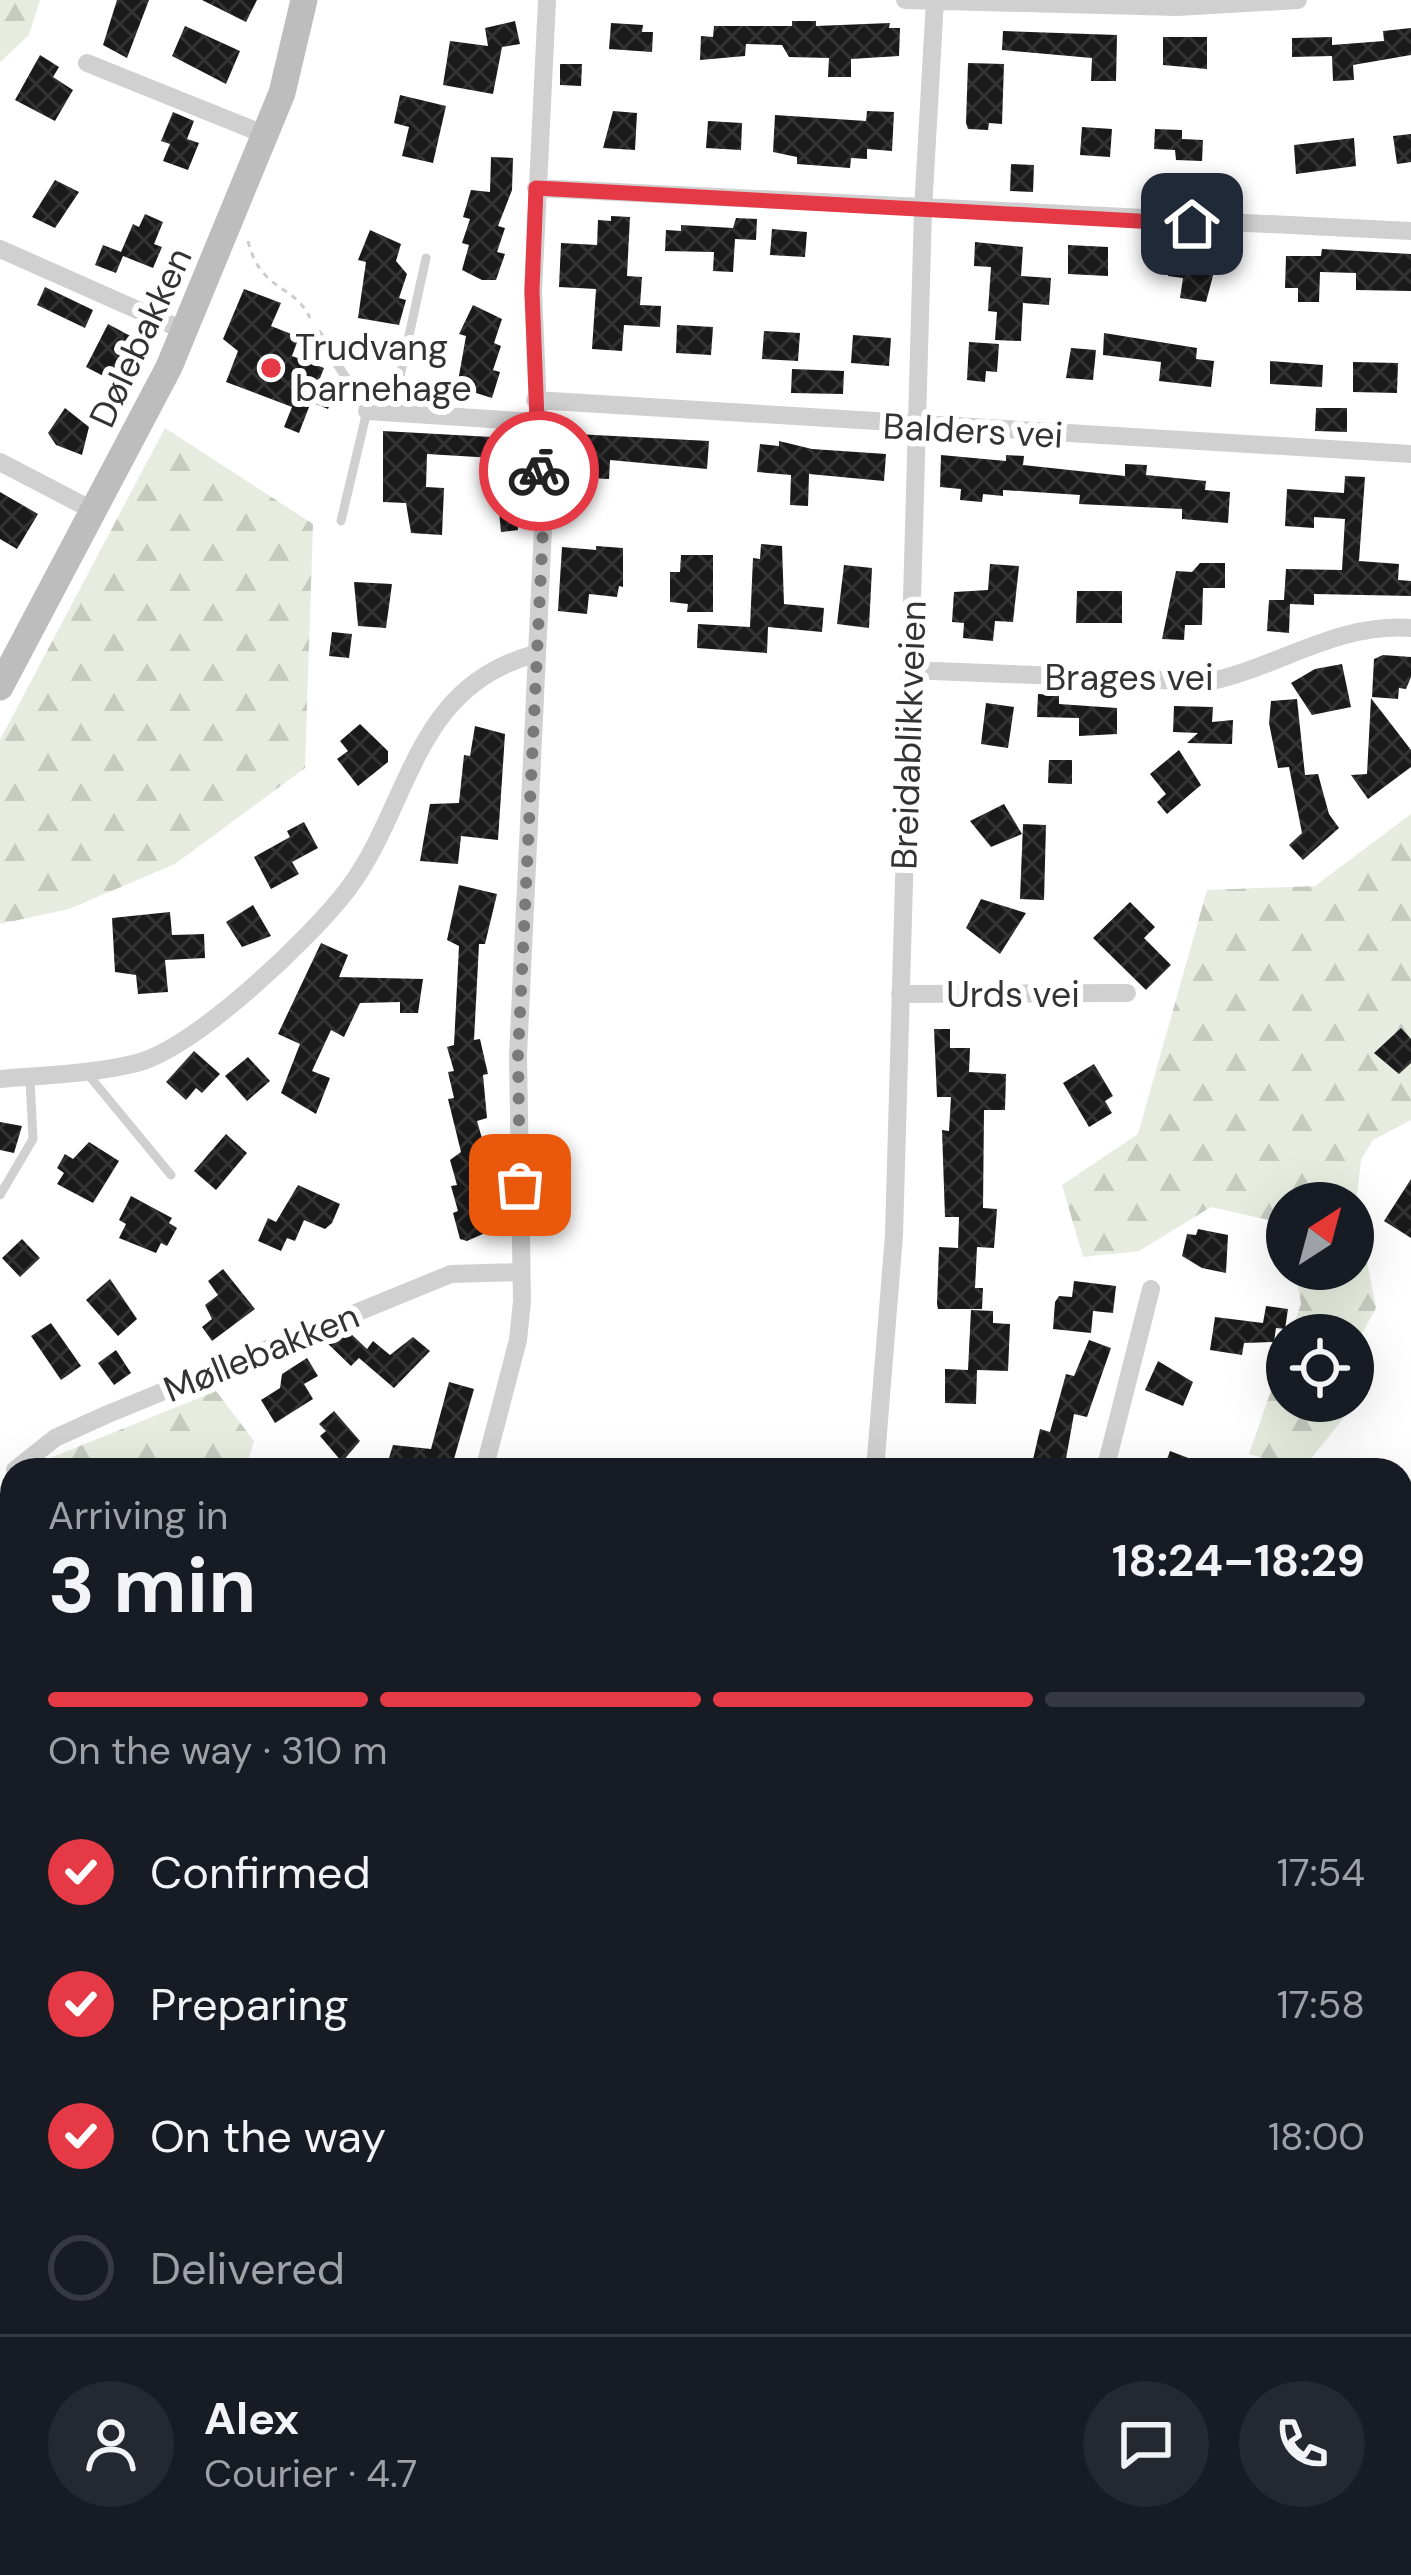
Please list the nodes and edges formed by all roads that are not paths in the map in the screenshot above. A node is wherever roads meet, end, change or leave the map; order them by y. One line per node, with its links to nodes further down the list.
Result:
1 (304, 0): 7 (main road, Dølebakken)
2 (547, 0): 8 (street)
3 (905, 0): 4 (street)
4 (935, 0): 5 (street); 9 (street, Breidablikkveien)
5 (1298, 0)
6 (87, 63): 7 (street)
7 (266, 136): 13 (main road, Dølebakken)
8 (536, 188): 9 (street); 15 (street)
9 (923, 210): 10 (street); 19 (street, Breidablikkveien)
10 (1411, 231)
11 (0, 249): 13 (street)
12 (426, 258): 17 (lane)
13 (185, 331): 22 (main road, Dølebakken)
14 (318, 334): 16 (lane)
15 (535, 400): 18 (street); 19 (street, Balders vei)
16 (367, 411): 17 (street); 23 (lane)
17 (392, 413): 18 (street)
18 (536, 422): 25 (street)
19 (919, 427): 20 (street, Balders vei); 26 (street, Breidablikkveien)
20 (1411, 454)
21 (0, 462): 22 (street)
22 (96, 512): 27 (main road, Dølebakken)
23 (341, 520)
24 (1411, 628): 26 (street, Brages vei)
25 (535, 654): 30 (street); 35 (street)
26 (909, 670): 29 (street, Breidablikkveien)
27 (0, 687)
28 (1127, 993): 29 (street, Urds vei)
29 (900, 994): 39 (street, Breidablikkveien)
30 (86, 1072): 31 (street); 33 (lane)
31 (29, 1077): 32 (street); 34 (lane)
32 (0, 1079)
33 (171, 1175)
34 (0, 1195)
35 (521, 1272): 37 (street, Møllebakken); 38 (street)
36 (1151, 1289): 40 (street)
37 (30, 1458)
38 (487, 1458)
39 (876, 1458)
40 (1108, 1458)

